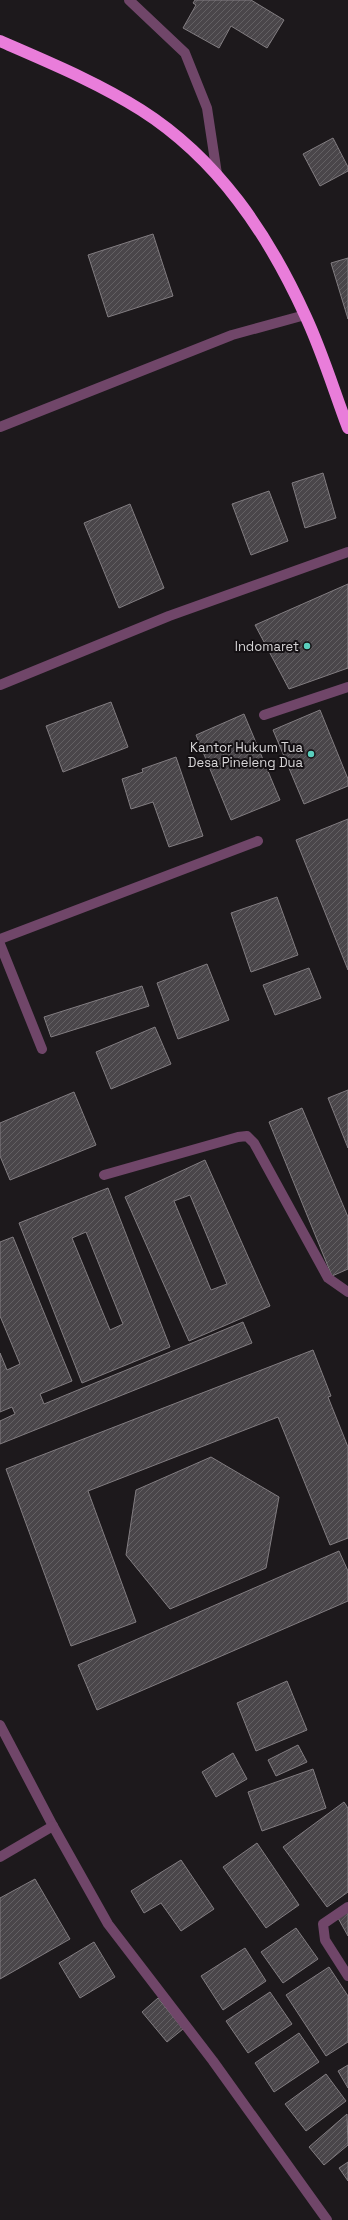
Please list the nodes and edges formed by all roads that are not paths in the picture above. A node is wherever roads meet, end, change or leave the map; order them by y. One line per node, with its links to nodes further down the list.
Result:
1 (129, 0): 3 (street)
2 (0, 41): 3 (highway)
3 (217, 174): 4 (highway)
4 (305, 315): 5 (street); 6 (highway)
5 (0, 427)
6 (348, 428)
7 (348, 552): 8 (street)
8 (0, 685)
9 (348, 687): 10 (street)
10 (264, 714)
11 (258, 841): 12 (street)
12 (0, 939)
13 (0, 944): 14 (street)
14 (42, 1049)
15 (104, 1175): 16 (street)
16 (348, 1292)
17 (0, 1725): 18 (street)
18 (3, 1739): 19 (street)
19 (53, 1826): 20 (street); 23 (street)
20 (0, 1857)
21 (348, 1907): 22 (street)
22 (348, 1976)
23 (327, 2220)

